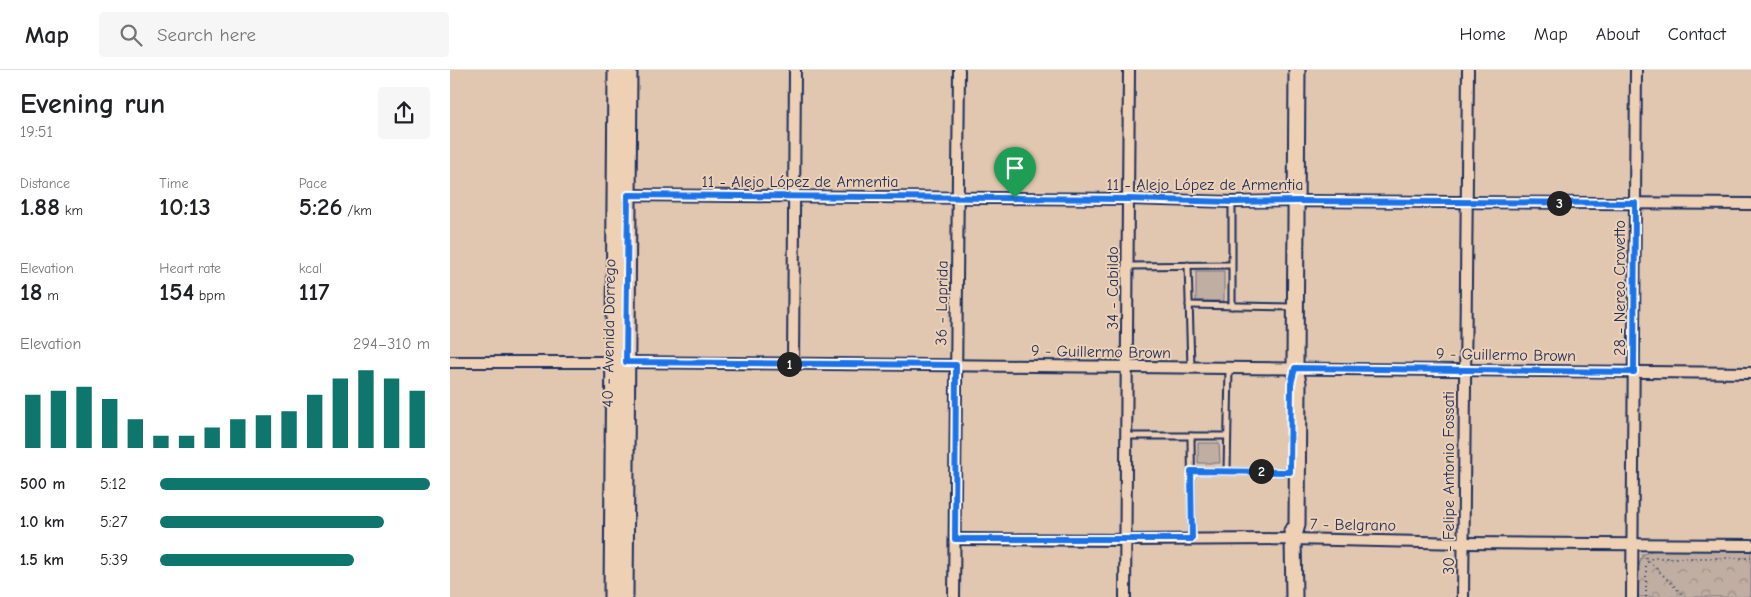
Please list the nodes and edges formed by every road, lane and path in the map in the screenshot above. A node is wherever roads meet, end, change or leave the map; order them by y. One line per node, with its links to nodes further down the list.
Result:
1 (616, 70): 9 (street, 40 - Avenida Dorrego)
2 (629, 70): 9 (street, 40 - Avenida Dorrego)
3 (796, 70): 10 (street)
4 (959, 70): 11 (street, 36 - Laprida)
5 (1129, 70): 12 (street, 34 - Cabildo)
6 (1297, 70): 13 (street)
7 (1468, 70): 15 (street, 30 - Felipe Antonio Fossati)
8 (1636, 70): 16 (street, 28 - Nereo Crovetto)
9 (622, 195): 10 (street, 11 - Alejo López de Armentia); 25 (street, 40 - Avenida Dorrego)
10 (794, 197): 11 (street, 11 - Alejo López de Armentia); 26 (street)
11 (958, 198): 12 (street, 11 - Alejo López de Armentia); 27 (street, 36 - Laprida)
12 (1128, 199): 14 (street, 11 - Alejo López de Armentia); 20 (street, 34 - Cabildo)
13 (1296, 201): 14 (street, 11 - Alejo López de Armentia); 15 (street, 11 - Alejo López de Armentia); 23 (street)
14 (1232, 202): 19 (lane)
15 (1466, 202): 16 (street, 11 - Alejo López de Armentia); 32 (street, 30 - Felipe Antonio Fossati)
16 (1635, 203): 17 (street, 11 - Alejo López de Armentia); 33 (street, 28 - Nereo Crovetto)
17 (1751, 204)
18 (1188, 265): 19 (lane); 20 (lane); 21 (lane)
19 (1231, 265): 22 (lane)
20 (1128, 266): 28 (street, 34 - Cabildo)
21 (1189, 305): 22 (lane); 29 (lane)
22 (1232, 306): 23 (lane)
23 (1296, 307): 31 (street)
24 (450, 362): 25 (street, 9 - Guillermo Brown)
25 (620, 362): 26 (street, 9 - Guillermo Brown); 50 (street, 40 - Avenida Dorrego); 51 (street, 40 - Avenida Dorrego)
26 (793, 364): 27 (street, 9 - Guillermo Brown)
27 (956, 365): 28 (street, 9 - Guillermo Brown); 41 (street, 36 - Laprida)
28 (1127, 367): 29 (street, 9 - Guillermo Brown); 35 (street, 34 - Cabildo)
29 (1191, 367): 30 (street, 9 - Guillermo Brown)
30 (1229, 368): 31 (street, 9 - Guillermo Brown); 37 (lane)
31 (1295, 368): 32 (street, 9 - Guillermo Brown); 40 (street); 43 (street)
32 (1465, 370): 33 (street, 9 - Guillermo Brown); 45 (street, 30 - Felipe Antonio Fossati)
33 (1634, 372): 34 (street, 9 - Guillermo Brown); 46 (street, 28 - Nereo Crovetto)
34 (1751, 373)
35 (1126, 436): 36 (lane); 44 (street, 34 - Cabildo)
36 (1191, 436): 37 (lane); 38 (lane)
37 (1226, 436): 39 (lane)
38 (1191, 471): 39 (lane); 42 (lane)
39 (1227, 471): 40 (lane)
40 (1290, 472): 43 (street)
41 (955, 539): 44 (street, 7 - Belgrano); 52 (street, 36 - Laprida)
42 (1192, 539): 43 (street, 7 - Belgrano); 44 (street, 7 - Belgrano)
43 (1293, 539): 45 (street, 7 - Belgrano); 54 (street)
44 (1126, 540): 53 (street, 34 - Cabildo)
45 (1464, 543): 46 (street, 7 - Belgrano); 55 (street, 30 - Felipe Antonio Fossati)
46 (1632, 544): 47 (street, 7 - Belgrano); 49 (path); 56 (street, 28 - Nereo Crovetto)
47 (1751, 545)
48 (1751, 558): 49 (path)
49 (1649, 561): 57 (path); 58 (path)
50 (612, 597)
51 (625, 597)
52 (954, 597)
53 (1125, 597)
54 (1294, 597)
55 (1463, 597)
56 (1632, 597)
57 (1646, 597)
58 (1684, 597)

